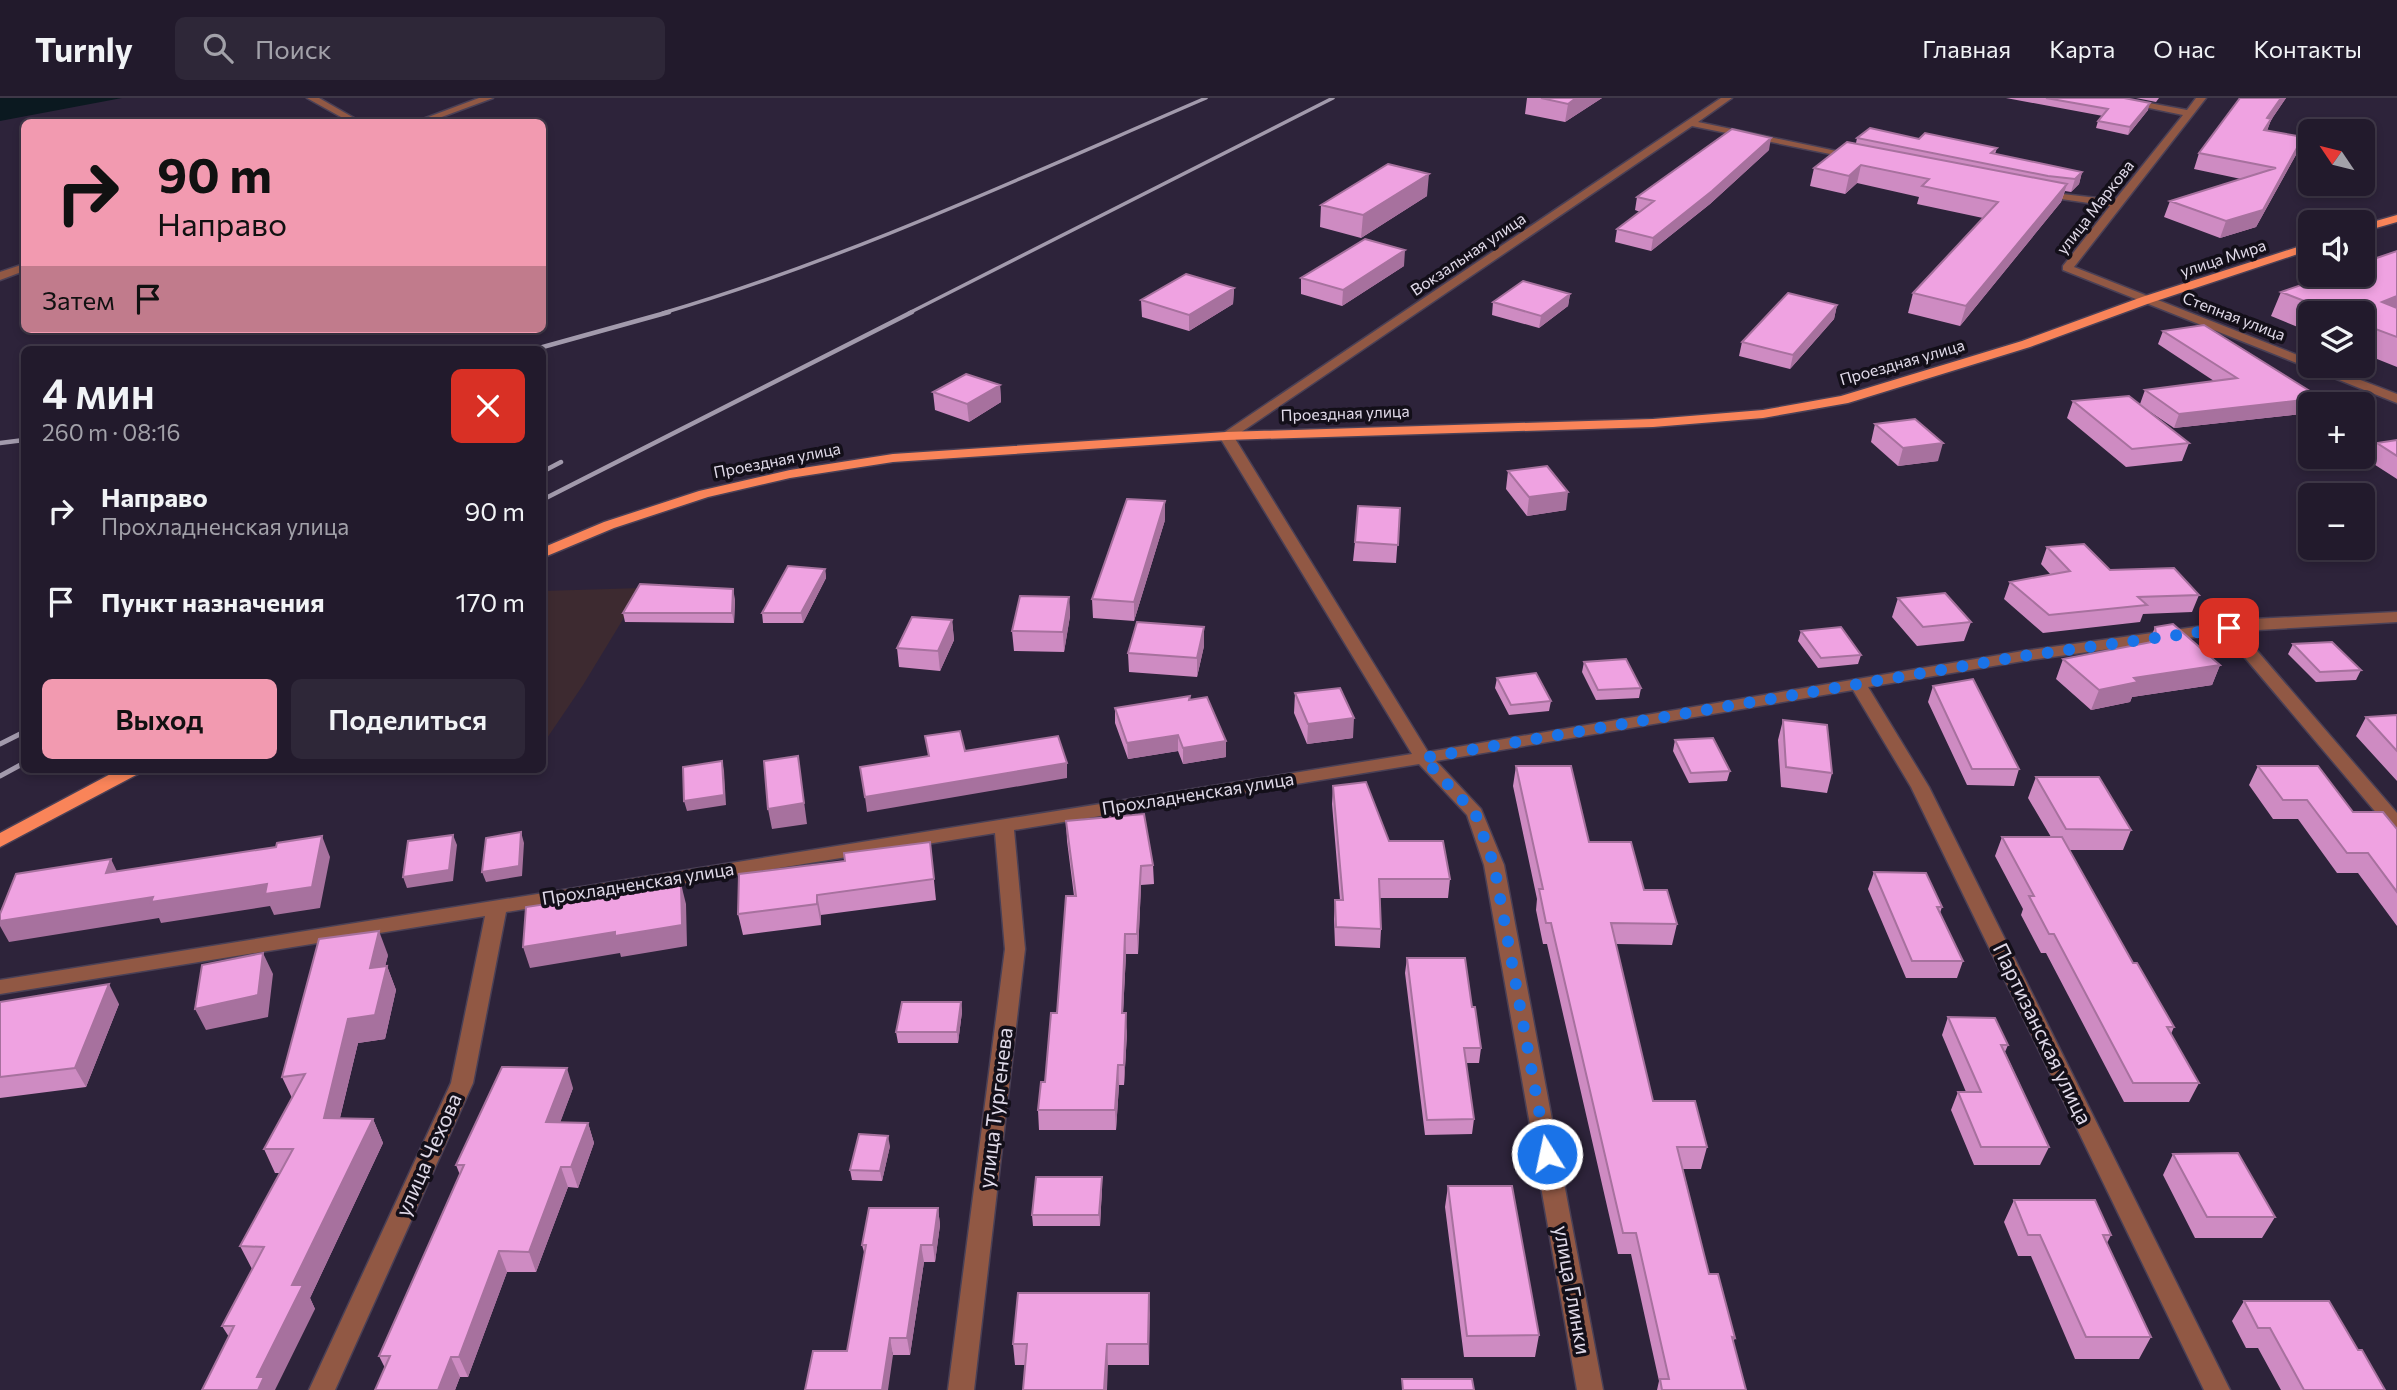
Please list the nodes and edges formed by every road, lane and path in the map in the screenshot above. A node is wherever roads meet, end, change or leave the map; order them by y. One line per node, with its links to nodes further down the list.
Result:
1 (312, 98): 7 (street)
2 (488, 98): 8 (street)
3 (1727, 98): 9 (street, Вокзальная улица)
4 (2106, 98): 6 (street)
5 (2201, 98): 6 (street, улица Маркова)
6 (2189, 113): 12 (street, улица Маркова)
7 (350, 119)
8 (428, 119)
9 (1690, 123): 10 (street); 22 (street, Вокзальная улица)
10 (1867, 158)
11 (2031, 191): 12 (street)
12 (2117, 204): 18 (street, улица Маркова)
13 (2397, 218): 14 (main road)
14 (2375, 225)
15 (2298, 250): 18 (main road, улица Мира)
16 (21, 268): 17 (street)
17 (0, 276)
18 (2146, 300): 19 (street, Степная улица); 22 (main road, Проездная улица)
19 (2298, 360)
20 (2344, 378): 21 (street, Степная улица)
21 (2397, 399)
22 (1226, 436): 23 (main road, Проездная улица); 27 (street, улица Глинки)
23 (546, 552)
24 (2397, 617): 25 (street, Прохладненская улица)
25 (2229, 628): 26 (street, Прохладненская улица); 30 (street)
26 (1858, 684): 27 (street, Прохладненская улица); 37 (street, Партизанская улица)
27 (1423, 758): 29 (street, Прохладненская улица); 36 (street, улица Глинки)
28 (126, 773): 31 (main road)
29 (1004, 825): 32 (street, Прохладненская улица); 35 (street, улица Тургенева)
30 (2397, 825)
31 (0, 841)
32 (497, 907): 33 (street, Прохладненская улица); 34 (street, улица Чехова)
33 (0, 987)
34 (322, 1390)
35 (961, 1390)
36 (1590, 1390)
37 (2217, 1390)

